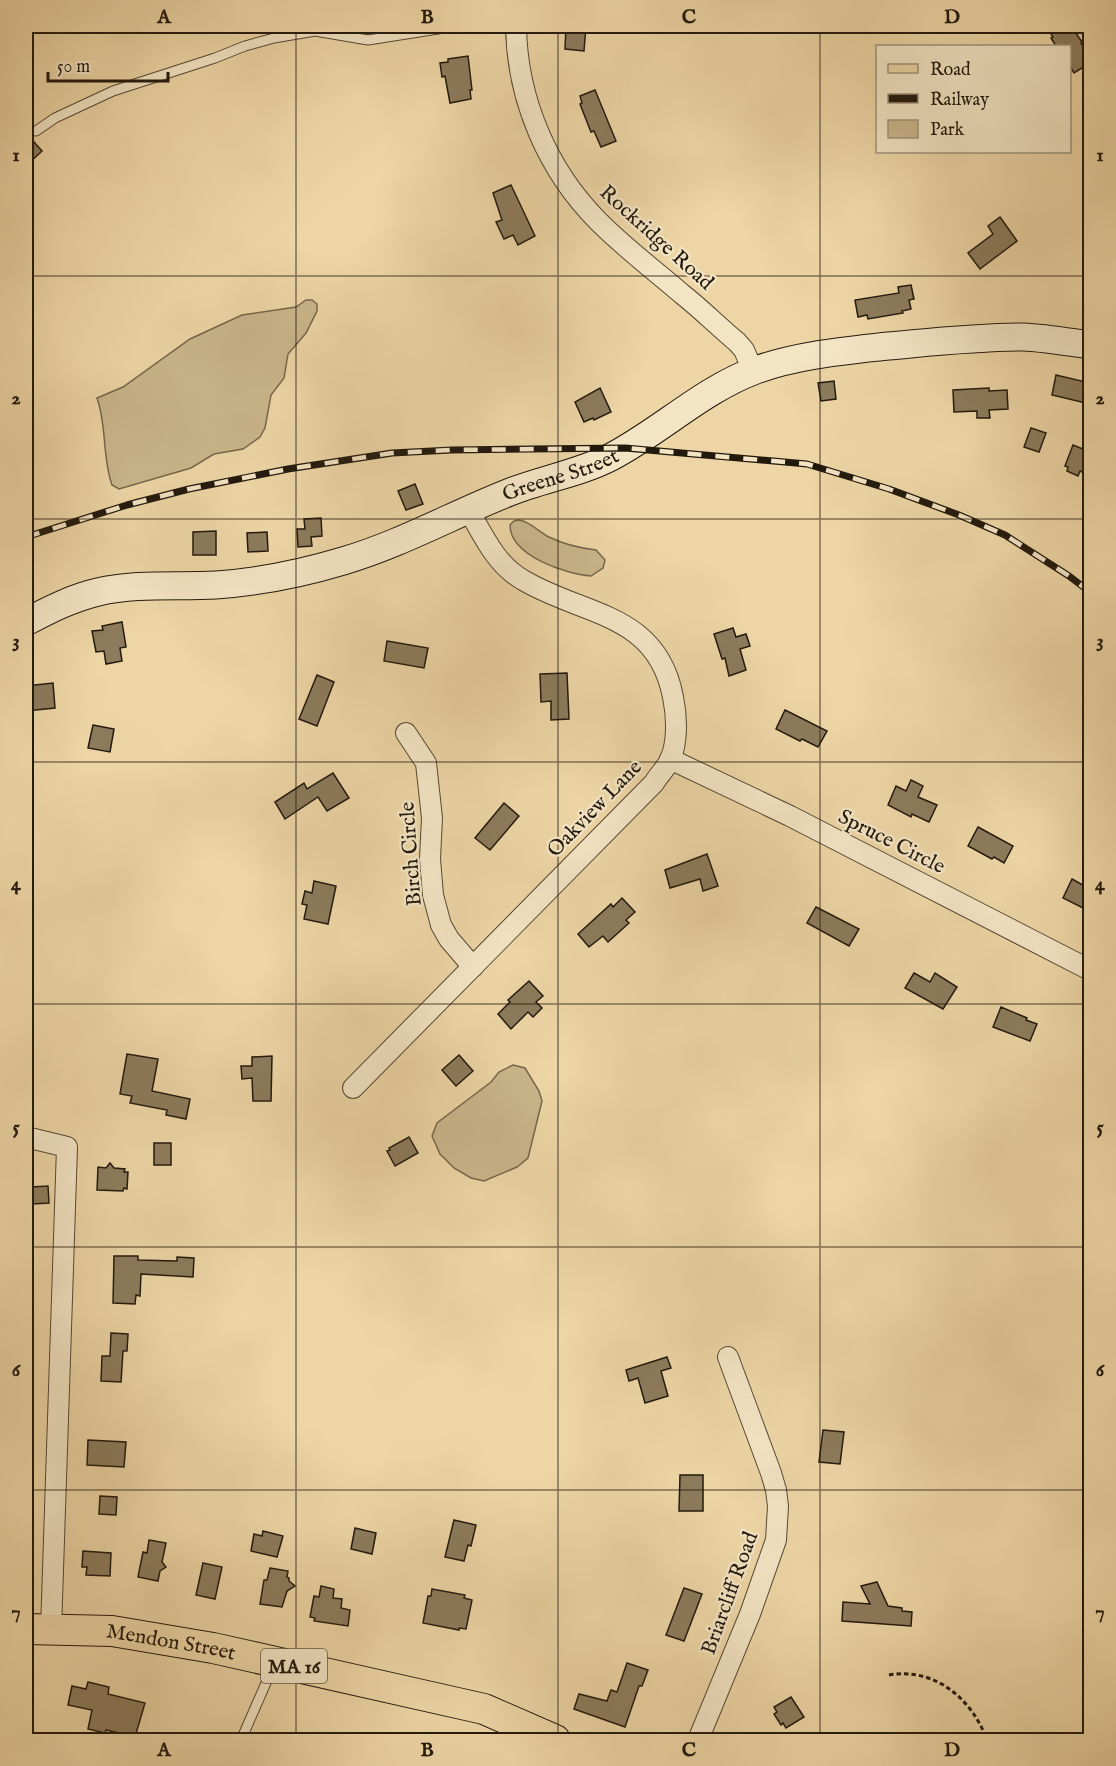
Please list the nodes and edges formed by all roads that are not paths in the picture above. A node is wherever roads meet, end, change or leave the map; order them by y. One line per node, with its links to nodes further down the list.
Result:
1 (457, 26): 3 (lane)
2 (516, 26): 5 (street, Rockridge Road)
3 (36, 131)
4 (1090, 345): 5 (street, Greene Street)
5 (753, 371): 6 (street, Greene Street)
6 (468, 509): 7 (street, Greene Street); 9 (street, Oakview Lane)
7 (26, 622)
8 (406, 733): 10 (street, Birch Circle)
9 (670, 759): 10 (street, Oakview Lane); 11 (street, Spruce Circle)
10 (473, 968): 12 (street, Oakview Lane)
11 (1090, 970)
12 (352, 1088)
13 (26, 1137): 15 (street)
14 (728, 1357): 19 (street, Briarcliff Road)
15 (38, 1629): 16 (main road, Mendon Street / MA 16)
16 (276, 1662): 17 (lane); 18 (main road, Mendon Street / MA 16)
17 (241, 1740)
18 (555, 1740)
19 (698, 1740)

